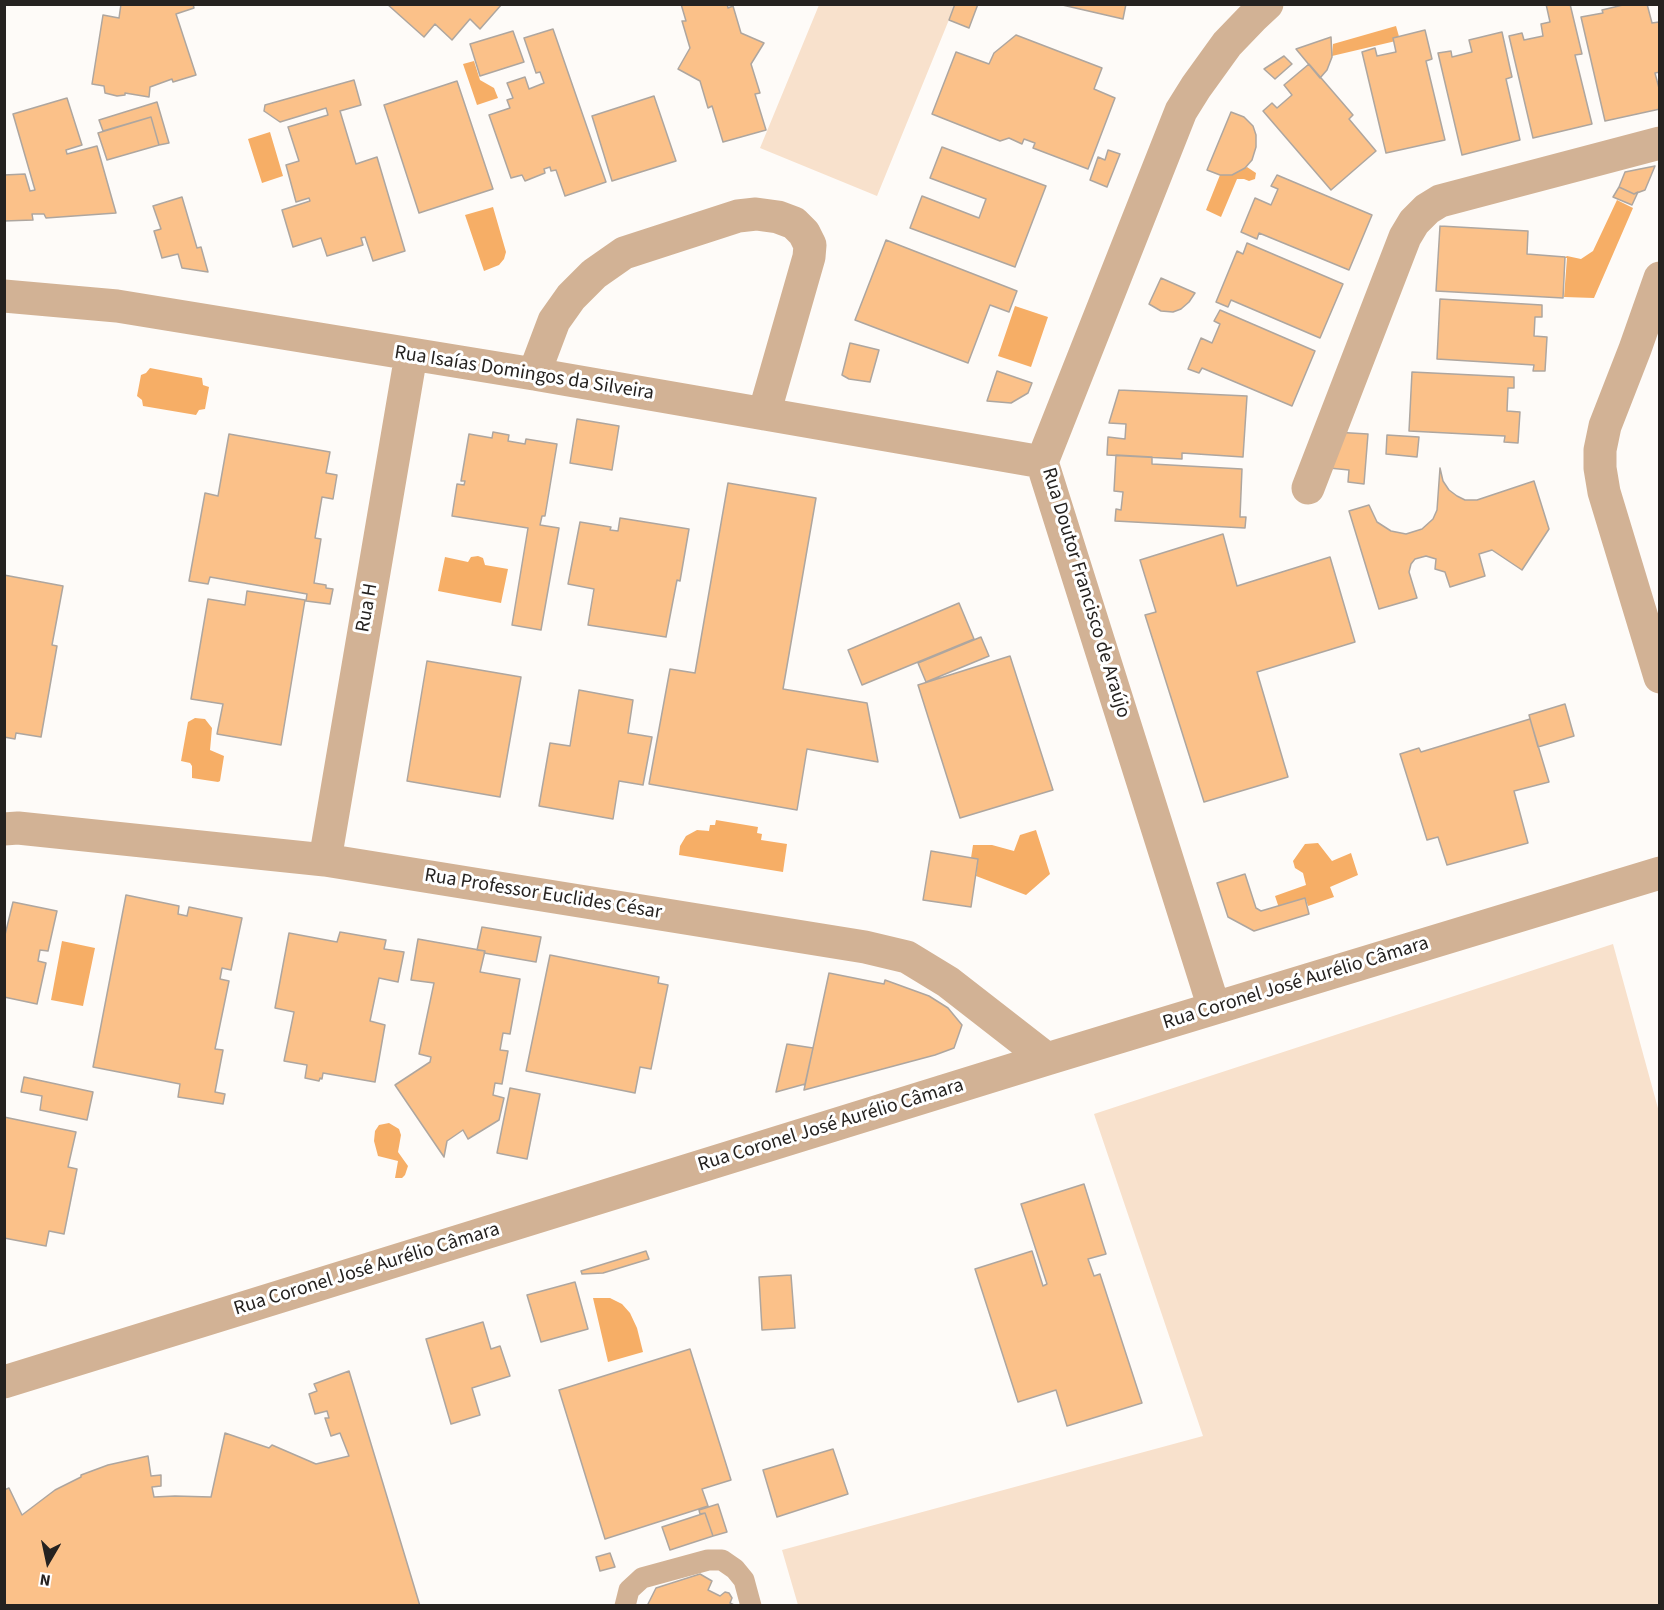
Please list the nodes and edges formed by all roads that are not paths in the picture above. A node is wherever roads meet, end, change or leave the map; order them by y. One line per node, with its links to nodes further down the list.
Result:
1 (1267, 4): 8 (street, Rua Doutor Francisco de Araújo)
2 (1659, 143): 9 (street)
3 (1659, 278): 10 (street)
4 (4, 296): 5 (street, Rua Isaías Domingos da Silveira)
5 (411, 355): 6 (street, Rua Isaías Domingos da Silveira); 12 (street, Rua H)
6 (534, 374): 7 (street, Rua Isaías Domingos da Silveira); 7 (street)
7 (764, 414): 8 (street, Rua Isaías Domingos da Silveira)
8 (1042, 462): 14 (street, Rua Doutor Francisco de Araújo)
9 (1308, 488)
10 (1659, 677)
11 (4, 829): 12 (street, Rua Professor Euclides César)
12 (325, 860): 15 (street, Rua Professor Euclides César)
13 (1659, 873): 14 (street, Rua Coronel José Aurélio Câmara)
14 (1214, 1008): 15 (street, Rua Coronel José Aurélio Câmara)
15 (1047, 1059): 16 (street, Rua Coronel José Aurélio Câmara)
16 (4, 1382)
17 (626, 1605): 18 (lane)
18 (752, 1605)

